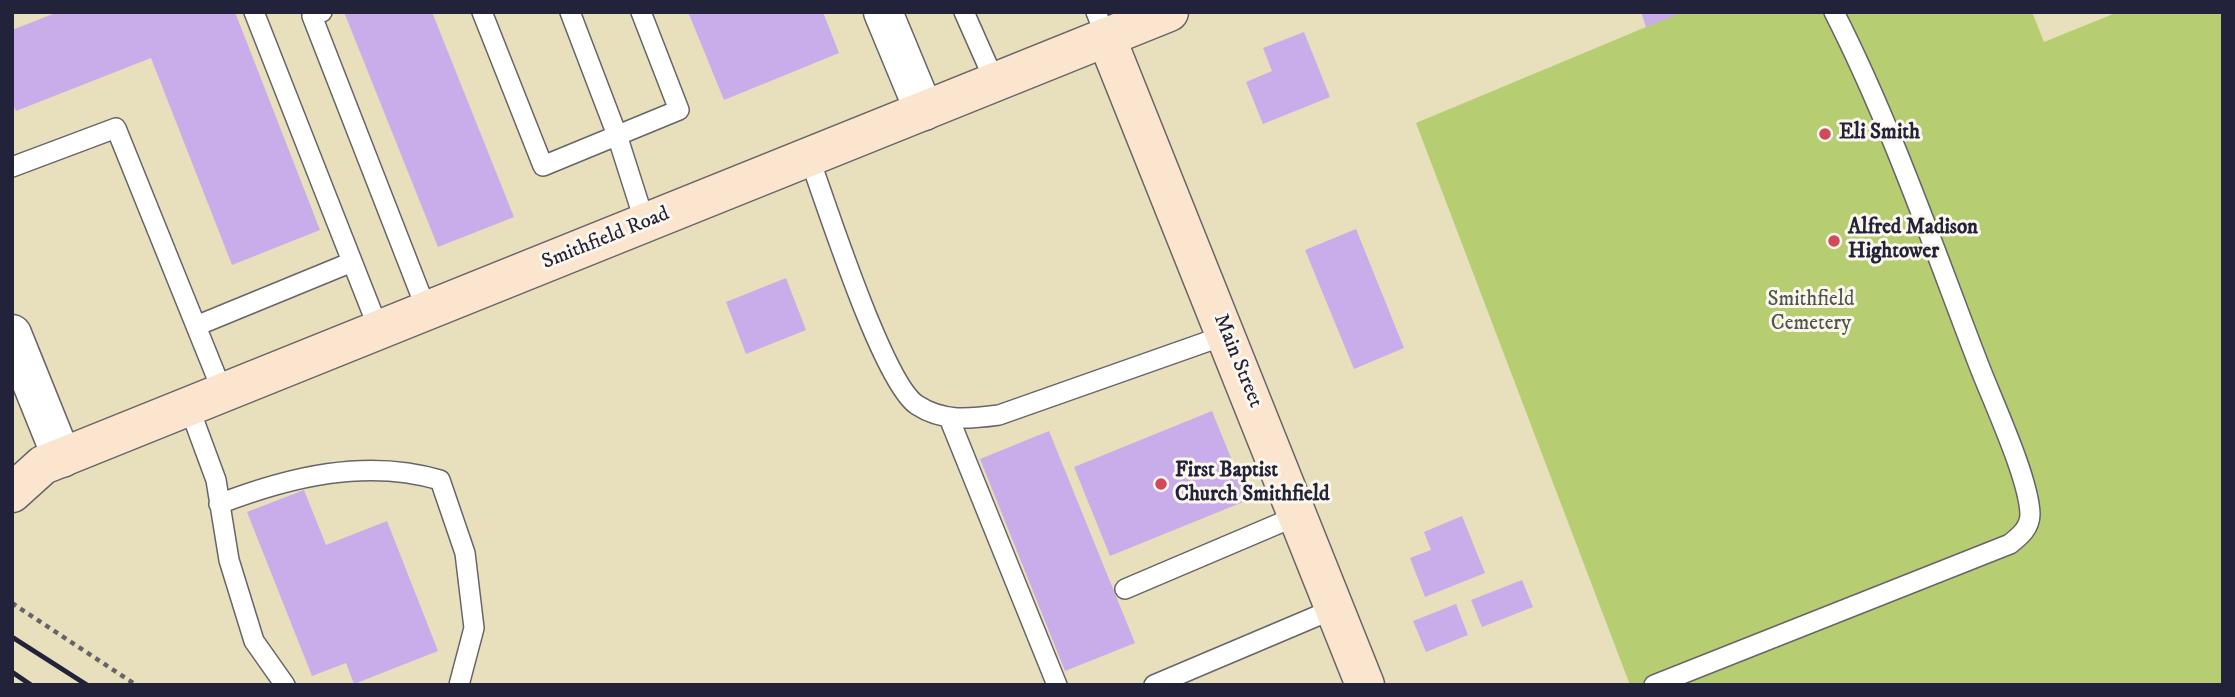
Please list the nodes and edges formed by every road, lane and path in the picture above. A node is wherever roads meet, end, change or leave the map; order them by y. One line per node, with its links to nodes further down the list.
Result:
1 (254, 12): 17 (lane)
2 (321, 12): 18 (lane)
3 (482, 12): 13 (lane)
4 (570, 12): 13 (lane)
5 (641, 12): 13 (lane)
6 (883, 12): 12 (street)
7 (964, 12): 11 (lane)
8 (1169, 12): 10 (main road, Smithfield Road)
9 (1834, 12): 38 (lane)
10 (1101, 25): 11 (main road, Smithfield Road); 22 (main road, Main Street)
11 (995, 82): 12 (main road, Smithfield Road)
12 (924, 111): 14 (main road, Smithfield Road)
13 (617, 135): 16 (lane)
14 (809, 157): 16 (main road, Smithfield Road); 24 (lane)
15 (12, 167): 19 (lane)
16 (645, 223): 18 (main road, Smithfield Road)
17 (352, 261): 19 (lane); 20 (lane)
18 (427, 311): 20 (main road, Smithfield Road)
19 (195, 326): 23 (lane)
20 (379, 330): 23 (main road, Smithfield Road)
21 (12, 334): 25 (street)
22 (1226, 335): 24 (lane); 28 (main road, Main Street)
23 (206, 400): 25 (main road, Smithfield Road); 27 (lane)
24 (950, 418): 35 (lane)
25 (39, 462): 26 (main road, Smithfield Road)
26 (12, 493)
27 (219, 504): 33 (lane); 34 (lane)
28 (1299, 515): 29 (lane); 31 (main road, Main Street)
29 (1125, 589)
30 (12, 603): 32 (path)
31 (1336, 608): 36 (lane); 37 (main road, Main Street)
32 (136, 685)
33 (285, 685)
34 (459, 685)
35 (1057, 685)
36 (1154, 685)
37 (1365, 685)
38 (1654, 685)

